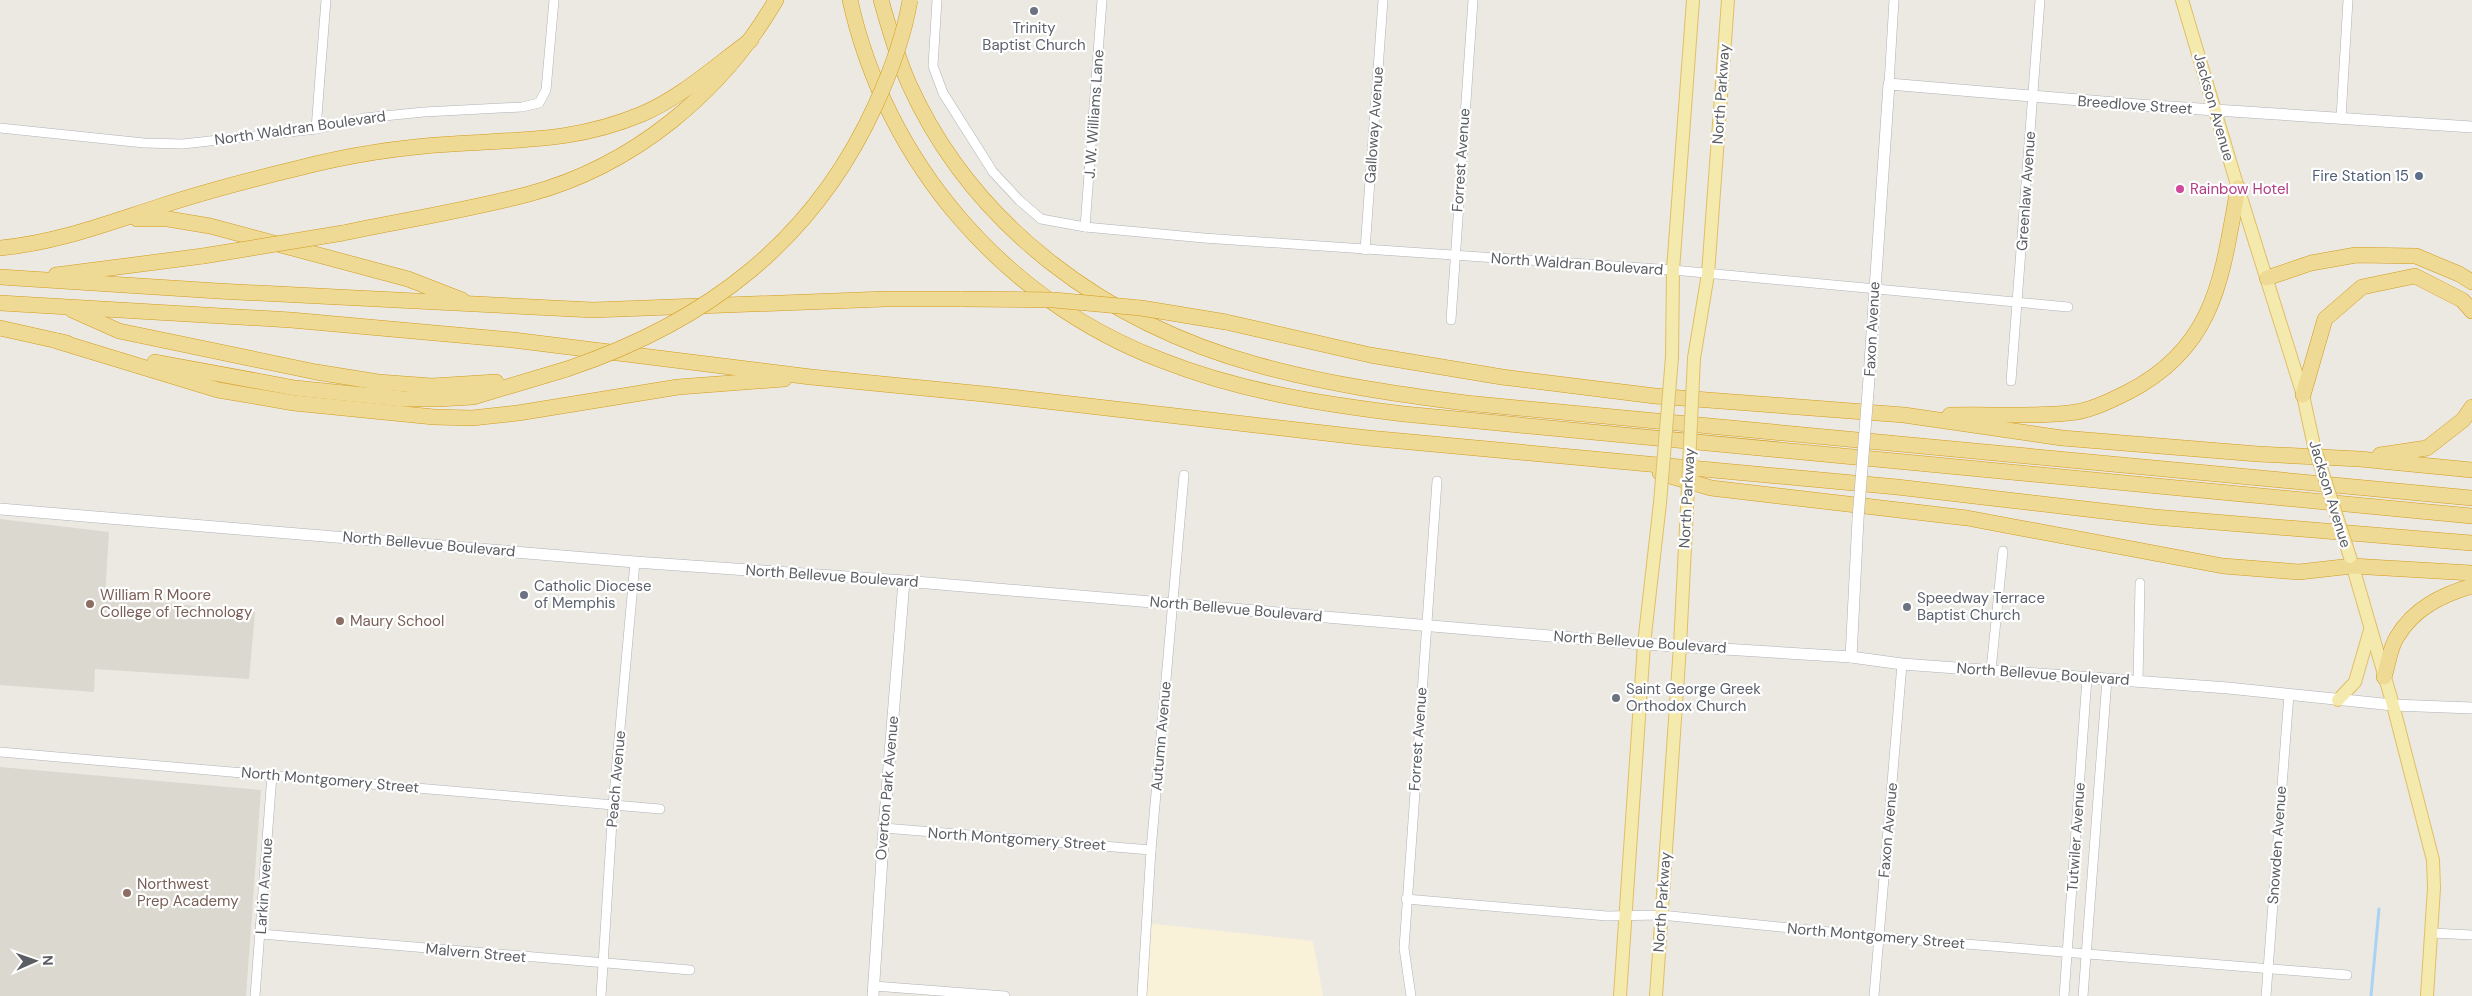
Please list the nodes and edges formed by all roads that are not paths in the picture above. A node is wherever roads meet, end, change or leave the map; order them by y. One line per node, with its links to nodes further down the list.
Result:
1 (326, 0): 24 (street)
2 (554, 0): 24 (street, North Waldran Boulevard)
3 (776, 0): 17 (highway)
4 (850, 0): 60 (highway)
5 (881, 0): 58 (highway)
6 (910, 0): 49 (highway, bridge)
7 (937, 0): 27 (street)
8 (1102, 0): 27 (street, J. W. Williams Lane)
9 (1383, 0): 29 (street, Galloway Avenue)
10 (1473, 0): 30 (street, Forrest Avenue)
11 (1693, 0): 31 (main road, North Parkway)
12 (1728, 0): 32 (main road, North Parkway)
13 (1894, 0): 18 (street, Faxon Avenue)
14 (2040, 0): 19 (street, Greenlaw Avenue)
15 (2182, 0): 20 (main road, Jackson Avenue)
16 (2348, 0): 21 (street)
17 (751, 40): 26 (highway); 35 (highway, bridge)
18 (1889, 84): 19 (street, Breedlove Street); 37 (street, Faxon Avenue)
19 (2032, 97): 20 (street, Breedlove Street); 39 (street, Greenlaw Avenue)
20 (2215, 110): 21 (street, Breedlove Street); 25 (main road, Jackson Avenue)
21 (2341, 118): 22 (street, Breedlove Street)
22 (2472, 127)
23 (0, 128): 24 (street, North Waldran Boulevard)
24 (316, 129)
25 (2238, 188): 34 (main road, Jackson Avenue); 52 (highway)
26 (122, 221): 28 (highway); 40 (highway)
27 (1085, 228): 29 (street, North Waldran Boulevard)
28 (0, 248)
29 (1366, 250): 30 (street, North Waldran Boulevard)
30 (1454, 255): 31 (street, North Waldran Boulevard); 44 (street, Forrest Avenue)
31 (1673, 270): 32 (street, North Waldran Boulevard); 72 (main road, North Parkway, bridge)
32 (1708, 274): 37 (street, North Waldran Boulevard); 73 (main road, North Parkway, bridge)
33 (0, 277): 35 (highway)
34 (2267, 278): 36 (highway); 50 (main road, Jackson Avenue)
35 (31, 279): 40 (highway)
36 (2472, 282)
37 (1874, 289): 39 (street, North Waldran Boulevard); 74 (street, Faxon Avenue, bridge)
38 (0, 303): 41 (highway)
39 (2018, 303): 42 (street, North Waldran Boulevard); 48 (street, Greenlaw Avenue)
40 (476, 305): 52 (highway, bridge)
41 (63, 306): 47 (highway); 49 (highway)
42 (2068, 306)
43 (2472, 311): 50 (highway)
44 (1451, 320)
45 (0, 328): 46 (highway)
46 (57, 341): 47 (highway); 49 (highway)
47 (811, 377): 54 (highway)
48 (2011, 381)
49 (472, 391)
50 (2303, 395): 63 (main road, Jackson Avenue, bridge)
51 (2472, 407): 53 (highway)
52 (1904, 416): 53 (highway)
53 (2360, 459): 55 (highway)
54 (1627, 463): 61 (highway); 63 (highway)
55 (2472, 470)
56 (1184, 476): 69 (street, Autumn Avenue)
57 (1437, 481): 70 (street, Forrest Avenue)
58 (2472, 498)
59 (0, 509): 64 (street, North Bellevue Boulevard)
60 (2472, 516)
61 (2472, 543)
62 (2003, 551): 76 (street)
63 (2351, 561): 65 (highway); 71 (main road, Jackson Avenue)
64 (635, 562): 66 (street, North Bellevue Boulevard); 87 (street, Peach Avenue)
65 (2472, 573)
66 (904, 581): 69 (street, North Bellevue Boulevard); 89 (street, Overton Park Avenue)
67 (2140, 583): 80 (street)
68 (2472, 586): 78 (highway)
69 (1172, 604): 70 (street, North Bellevue Boulevard); 90 (street, Autumn Avenue)
70 (1426, 625): 72 (street, North Bellevue Boulevard); 91 (street, Forrest Avenue)
71 (2370, 630): 78 (main road, Jackson Avenue); 82 (main road)
72 (1644, 644): 73 (street, North Bellevue Boulevard); 93 (main road, North Parkway)
73 (1680, 646): 74 (street, North Bellevue Boulevard); 92 (main road, North Parkway)
74 (1851, 657): 75 (street, North Bellevue Boulevard)
75 (1902, 664): 76 (street, North Bellevue Boulevard); 97 (street, Faxon Avenue)
76 (1991, 670): 77 (street, North Bellevue Boulevard)
77 (2087, 678): 79 (street, North Bellevue Boulevard); 98 (street, Tutwiler Avenue)
78 (2384, 678): 83 (main road, Jackson Avenue)
79 (2107, 679): 80 (street, North Bellevue Boulevard); 99 (street, Tutwiler Avenue)
80 (2138, 681): 81 (street, North Bellevue Boulevard)
81 (2289, 694): 82 (street, North Bellevue Boulevard); 101 (street, Snowden Avenue)
82 (2338, 700): 83 (street, North Bellevue Boulevard)
83 (2393, 705): 84 (street, North Bellevue Boulevard); 94 (main road, Jackson Avenue)
84 (2472, 708)
85 (0, 752): 86 (street, North Montgomery Street)
86 (272, 775): 87 (street, North Montgomery Street); 95 (street, Larkin Avenue)
87 (613, 806): 88 (street, North Montgomery Street); 100 (street, Peach Avenue)
88 (660, 809)
89 (884, 828): 90 (street, North Montgomery Street); 104 (street, Overton Park Avenue)
90 (1151, 850): 108 (street, Autumn Avenue)
91 (1406, 899): 93 (street, North Montgomery Street); 109 (street, Forrest Avenue)
92 (1661, 915): 93 (street, North Montgomery Street); 97 (street, North Montgomery Street); 111 (main road, North Parkway)
93 (1626, 916): 110 (main road, North Parkway)
94 (2432, 932): 96 (street); 116 (main road, Jackson Avenue)
95 (261, 934): 100 (street, Malvern Street); 105 (street, Larkin Avenue)
96 (2472, 935)
97 (1878, 937): 98 (street, North Montgomery Street); 112 (street, Faxon Avenue)
98 (2067, 952): 99 (street, North Montgomery Street); 113 (street, Tutwiler Avenue)
99 (2086, 954): 101 (street, North Montgomery Street); 114 (street, Tutwiler Avenue)
100 (603, 964): 102 (street, Malvern Street); 106 (street, Peach Avenue)
101 (2268, 969): 103 (street, North Montgomery Street); 115 (street, Snowden Avenue)
102 (690, 970)
103 (2346, 976)
104 (873, 991): 107 (street)
105 (255, 996)
106 (601, 996)
107 (1004, 996)
108 (1142, 996)
109 (1411, 996)
110 (1620, 996)
111 (1656, 996)
112 (1874, 996)
113 (2064, 996)
114 (2083, 996)
115 (2266, 996)
116 (2427, 996)

